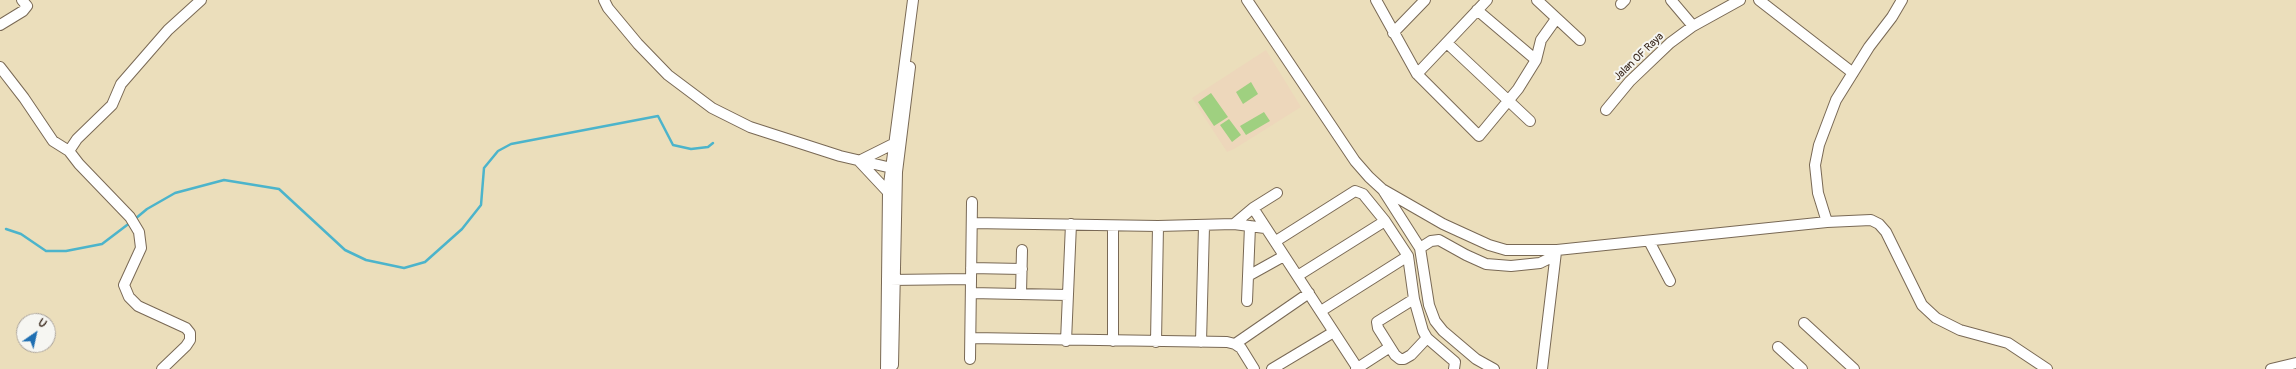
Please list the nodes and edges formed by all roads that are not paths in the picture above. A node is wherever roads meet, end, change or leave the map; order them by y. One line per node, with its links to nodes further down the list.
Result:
1 (22, 0): 17 (street)
2 (201, 0): 30 (street)
3 (604, 0): 31 (street)
4 (913, 0): 29 (street)
5 (919, 0): 32 (street)
6 (1247, 0): 33 (street)
7 (1376, 0): 19 (street)
8 (1425, 0): 19 (street)
9 (1487, 0): 15 (street)
10 (1537, 0): 16 (street)
11 (1671, 0): 18 (street)
12 (1740, 0): 18 (street, Jalan OF Raya)
13 (1759, 0): 24 (street)
14 (1902, 0): 24 (street)
15 (1477, 10): 21 (street); 22 (street)
16 (1556, 19): 20 (street); 22 (street)
17 (0, 25)
18 (1693, 26): 27 (street, Jalan OF Raya)
19 (1393, 33): 25 (street)
20 (1580, 40)
21 (1447, 43): 25 (street); 26 (street)
22 (1536, 60): 26 (street)
23 (0, 67): 30 (street)
24 (1853, 73): 40 (street)
25 (1417, 74): 26 (street)
26 (1509, 100): 28 (street)
27 (1606, 110)
28 (1530, 121)
29 (893, 144): 31 (street); 32 (street)
30 (69, 151): 82 (street)
31 (859, 161): 32 (street); 34 (street)
32 (894, 169): 34 (street); 60 (street)
33 (1382, 189): 50 (street); 52 (street)
34 (888, 192): 60 (street)
35 (1277, 193): 37 (street)
36 (972, 202): 39 (street)
37 (1253, 208): 42 (street); 47 (street)
38 (1385, 221): 48 (street); 54 (street); 57 (street)
39 (972, 222): 41 (street); 55 (street)
40 (1827, 222): 49 (street); 93 (street)
41 (1071, 224): 43 (street); 65 (street)
42 (1234, 224): 45 (street); 46 (street)
43 (1113, 226): 44 (street); 74 (street)
44 (1158, 226): 45 (street); 75 (street)
45 (1204, 226): 76 (street)
46 (1250, 226): 47 (street); 58 (street)
47 (1264, 228): 48 (street)
48 (1276, 241): 53 (street)
49 (1649, 241): 52 (street); 61 (street)
50 (1420, 248): 52 (street); 89 (street)
51 (1022, 250): 56 (street)
52 (1555, 253): 90 (street)
53 (1284, 256): 57 (street); 58 (street)
54 (1408, 256): 66 (street); 68 (street)
55 (971, 268): 56 (street); 59 (street)
56 (1022, 269): 63 (street)
57 (1299, 275): 64 (street)
58 (1248, 276): 67 (street)
59 (971, 279): 60 (street); 62 (street)
60 (891, 280): 83 (street); 84 (street)
61 (1670, 281)
62 (971, 293): 63 (street); 71 (street)
63 (1021, 293): 65 (street)
64 (1309, 293): 68 (street); 77 (street)
65 (1068, 295): 73 (street)
66 (1414, 299): 72 (street); 78 (street)
67 (1248, 301)
68 (1320, 311): 70 (street)
69 (1804, 323): 92 (street)
70 (1332, 333): 86 (street); 87 (street)
71 (971, 338): 73 (street); 80 (street)
72 (1427, 338): 78 (street); 88 (street)
73 (1066, 341): 74 (street)
74 (1113, 341): 75 (street)
75 (1156, 342): 76 (street)
76 (1201, 342): 77 (street)
77 (1235, 344): 85 (street)
78 (1390, 347): 87 (street)
79 (1778, 347): 91 (street)
80 (970, 359)
81 (2296, 363): 94 (street)
82 (162, 369)
83 (886, 369)
84 (893, 369)
85 (1254, 369)
86 (1272, 369)
87 (1357, 369)
88 (1454, 369)
89 (1494, 369)
90 (1542, 369)
91 (1802, 369)
92 (1854, 369)
93 (2047, 369)
94 (2271, 369)

